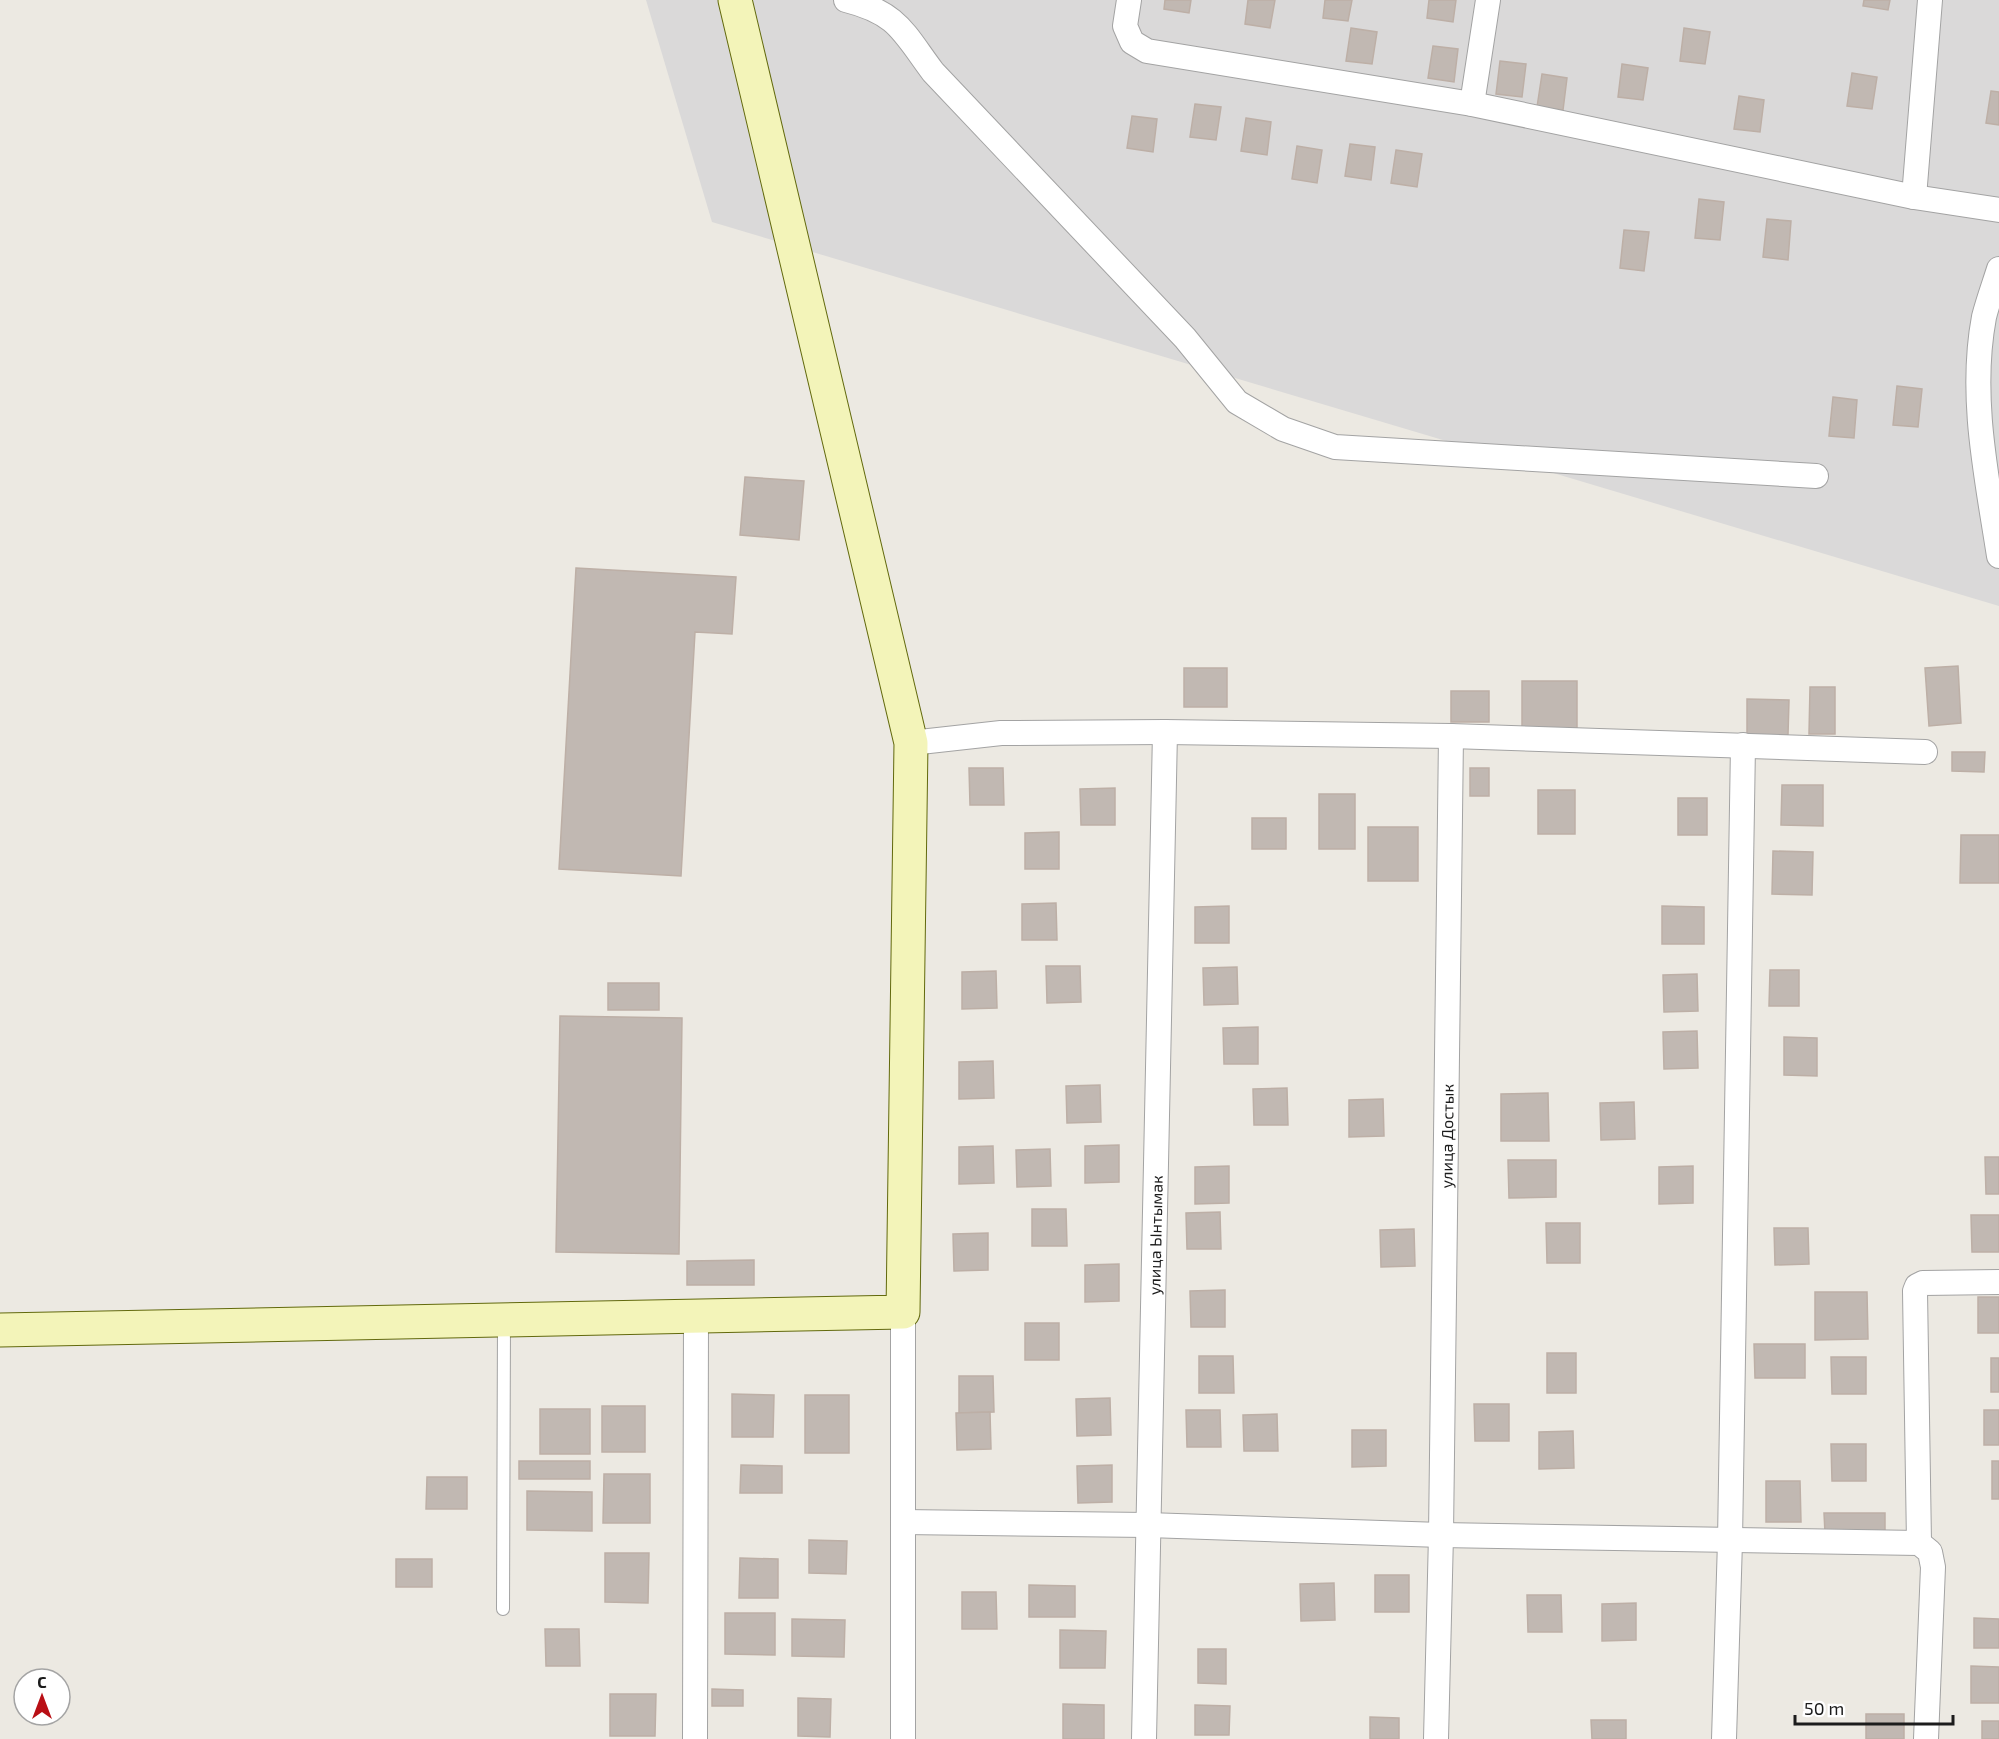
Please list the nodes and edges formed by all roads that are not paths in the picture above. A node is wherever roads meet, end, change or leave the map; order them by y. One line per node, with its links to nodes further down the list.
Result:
1 (735, 0): 14 (street)
2 (846, 0): 10 (street)
3 (1129, 0): 6 (street)
4 (1488, 0): 6 (street)
5 (1930, 0): 7 (street)
6 (1472, 104): 7 (street)
7 (1914, 198): 8 (street)
8 (1999, 210)
9 (1999, 269): 11 (street)
10 (1816, 476)
11 (1999, 556)
12 (1165, 732): 13 (street); 14 (street); 23 (street, улица Ынтымак)
13 (1452, 736): 15 (street); 24 (street, улица Достык)
14 (911, 743): 18 (street)
15 (1743, 745): 16 (street); 25 (street)
16 (1925, 752)
17 (1999, 1282): 26 (street)
18 (903, 1312): 19 (street); 22 (street)
19 (696, 1317): 20 (street); 28 (street)
20 (504, 1319): 21 (street); 27 (lane)
21 (0, 1330)
22 (903, 1522): 23 (street); 29 (street)
23 (1148, 1525): 24 (street); 30 (street, улица Ынтымак)
24 (1441, 1535): 25 (street); 31 (street, улица Достык)
25 (1730, 1541): 26 (street); 32 (street)
26 (1919, 1544): 33 (street)
27 (503, 1609)
28 (695, 1739)
29 (903, 1739)
30 (1144, 1739)
31 (1436, 1739)
32 (1724, 1739)
33 (1926, 1739)

